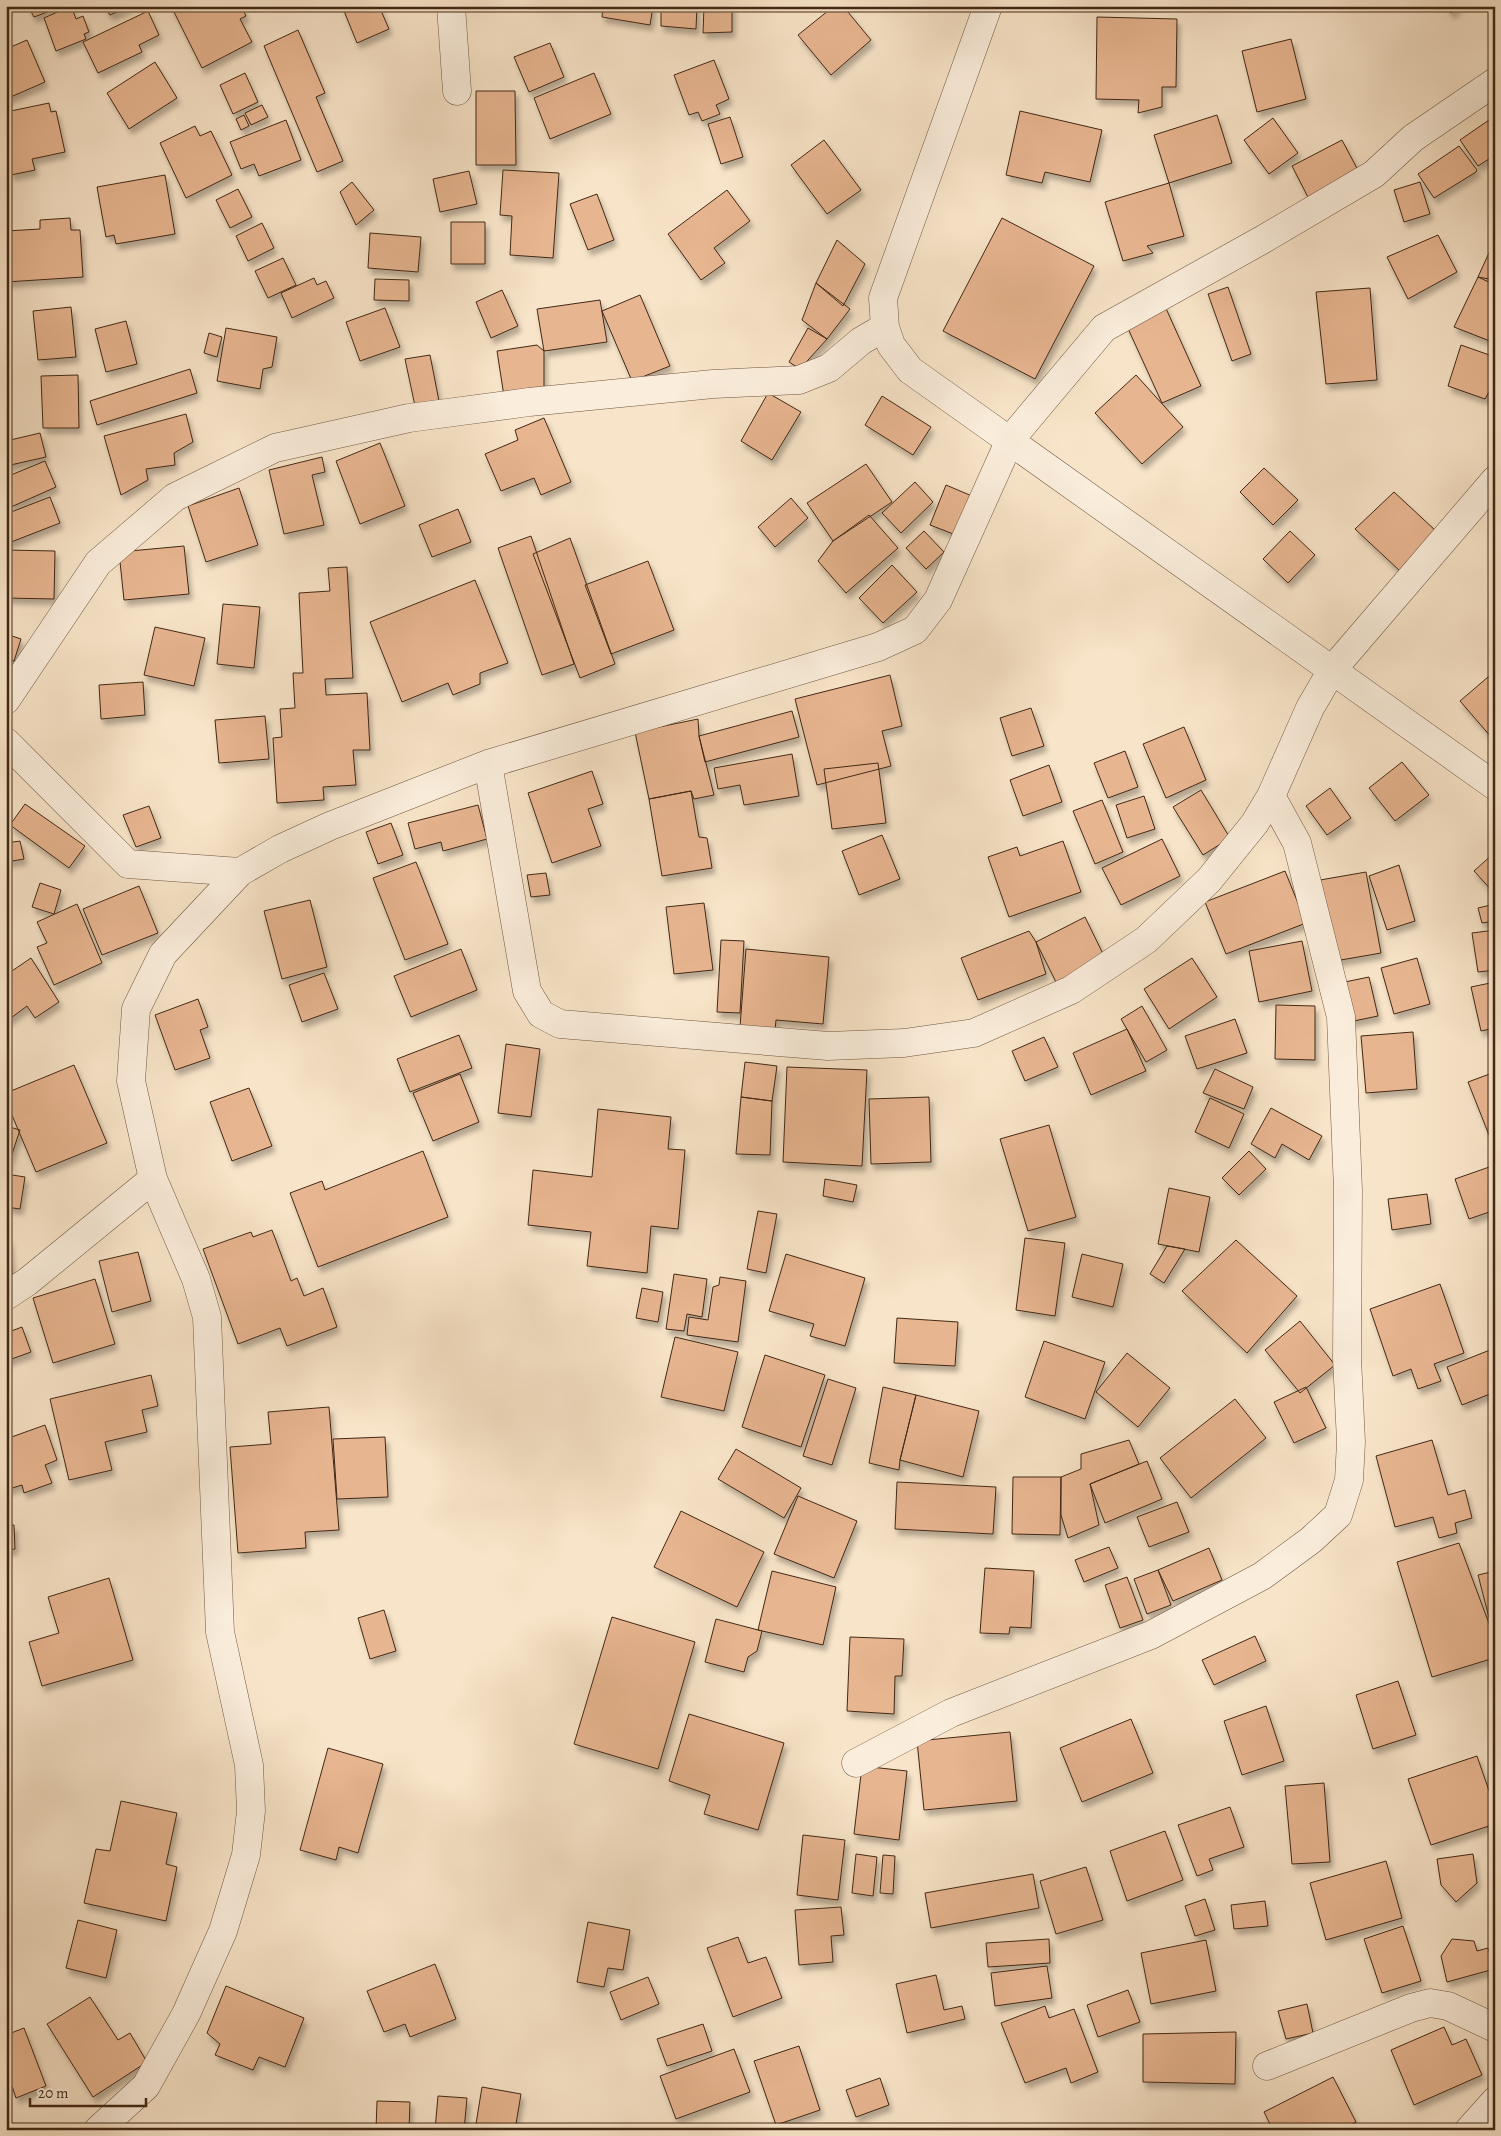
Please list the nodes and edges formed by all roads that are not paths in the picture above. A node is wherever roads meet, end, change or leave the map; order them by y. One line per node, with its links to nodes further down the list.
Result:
1 (452, 6): 4 (street)
2 (988, 6): 5 (street)
3 (1495, 82): 6 (street)
4 (457, 91)
5 (885, 327): 6 (street); 9 (street)
6 (1010, 440): 8 (street); 11 (street)
7 (1495, 480): 8 (street)
8 (1332, 670): 12 (street); 13 (street)
9 (6, 700)
10 (6, 742): 14 (street)
11 (488, 764): 13 (street); 14 (street)
12 (1495, 786)
13 (1270, 796): 17 (street)
14 (240, 872): 15 (street)
15 (153, 1180): 16 (street); 21 (street)
16 (6, 1296)
17 (856, 1763)
18 (1495, 2028): 19 (street)
19 (1267, 2066)
20 (1495, 2101): 22 (street)
21 (98, 2130)
22 (1469, 2130)

